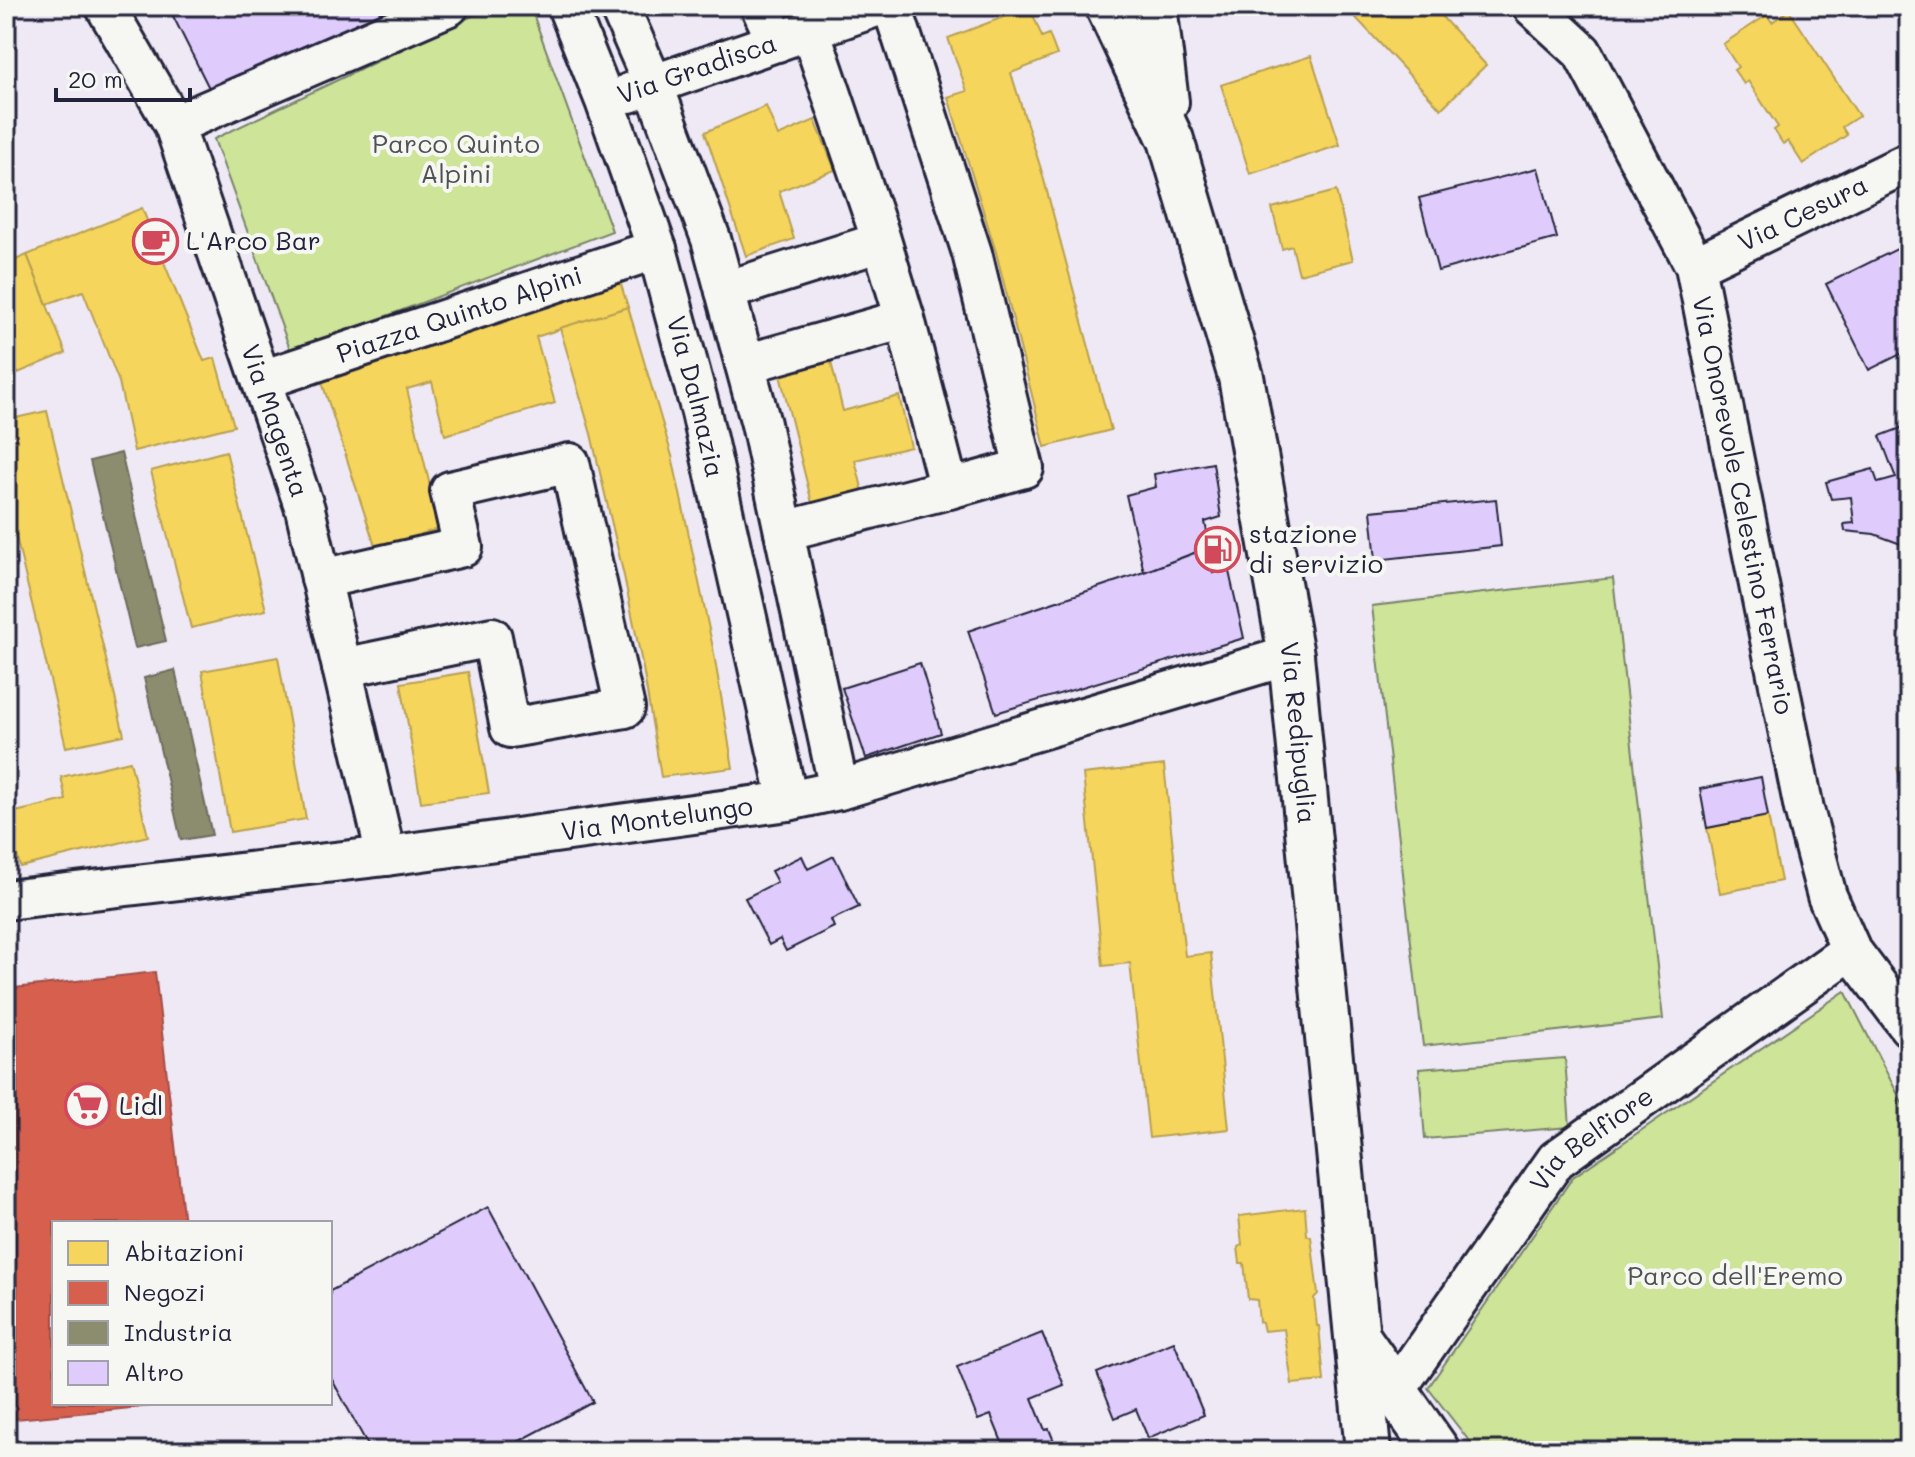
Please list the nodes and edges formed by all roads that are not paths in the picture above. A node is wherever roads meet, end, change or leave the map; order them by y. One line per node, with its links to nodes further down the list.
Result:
1 (105, 6): 14 (street, Via Magenta)
2 (449, 6): 14 (street)
3 (567, 6): 13 (street, Via Dalmazia)
4 (619, 6): 12 (street)
5 (760, 6): 11 (street)
6 (879, 6): 11 (street, Via Gradisca)
7 (892, 6): 24 (street)
8 (1108, 6): 15 (main road, Via Redipuglia)
9 (1154, 6): 15 (main road, Via Redipuglia)
10 (1532, 6): 19 (street, Via Onorevole Celestino Ferrario)
11 (794, 36): 12 (street, Via Gradisca); 17 (street)
12 (653, 84): 13 (street, Via Gradisca); 20 (street)
13 (605, 101): 18 (street, Via Dalmazia)
14 (174, 125): 23 (street, Via Magenta)
15 (1171, 140): 27 (main road, Via Redipuglia)
16 (1909, 162): 19 (street, Via Cesura)
17 (881, 242): 20 (street); 21 (street)
18 (657, 249): 23 (street, Piazza Quinto Alpini); 30 (street, Via Dalmazia)
19 (1695, 266): 33 (street, Via Onorevole Celestino Ferrario)
20 (725, 291): 22 (street)
21 (905, 319): 22 (street); 24 (street)
22 (745, 364): 25 (street)
23 (262, 380): 26 (street, Via Magenta)
24 (949, 489): 25 (street)
25 (784, 531): 29 (street)
26 (321, 579): 28 (street, Via Magenta); 28 (street)
27 (1291, 655): 29 (street, Via Montelungo); 35 (main road, Via Redipuglia)
28 (342, 668): 31 (street, Via Magenta)
29 (839, 790): 30 (street, Via Montelungo)
30 (788, 801): 31 (street, Via Montelungo)
31 (386, 856): 32 (street, Via Montelungo)
32 (6, 900)
33 (1851, 950): 34 (street, Via Onorevole Celestino Ferrario); 36 (street, Via Belfiore)
34 (1909, 1027)
35 (1358, 1337): 36 (main road, Via Redipuglia); 37 (main road, Via Redipuglia)
36 (1395, 1391): 38 (main road, Via Redipuglia)
37 (1368, 1451)
38 (1437, 1451)

